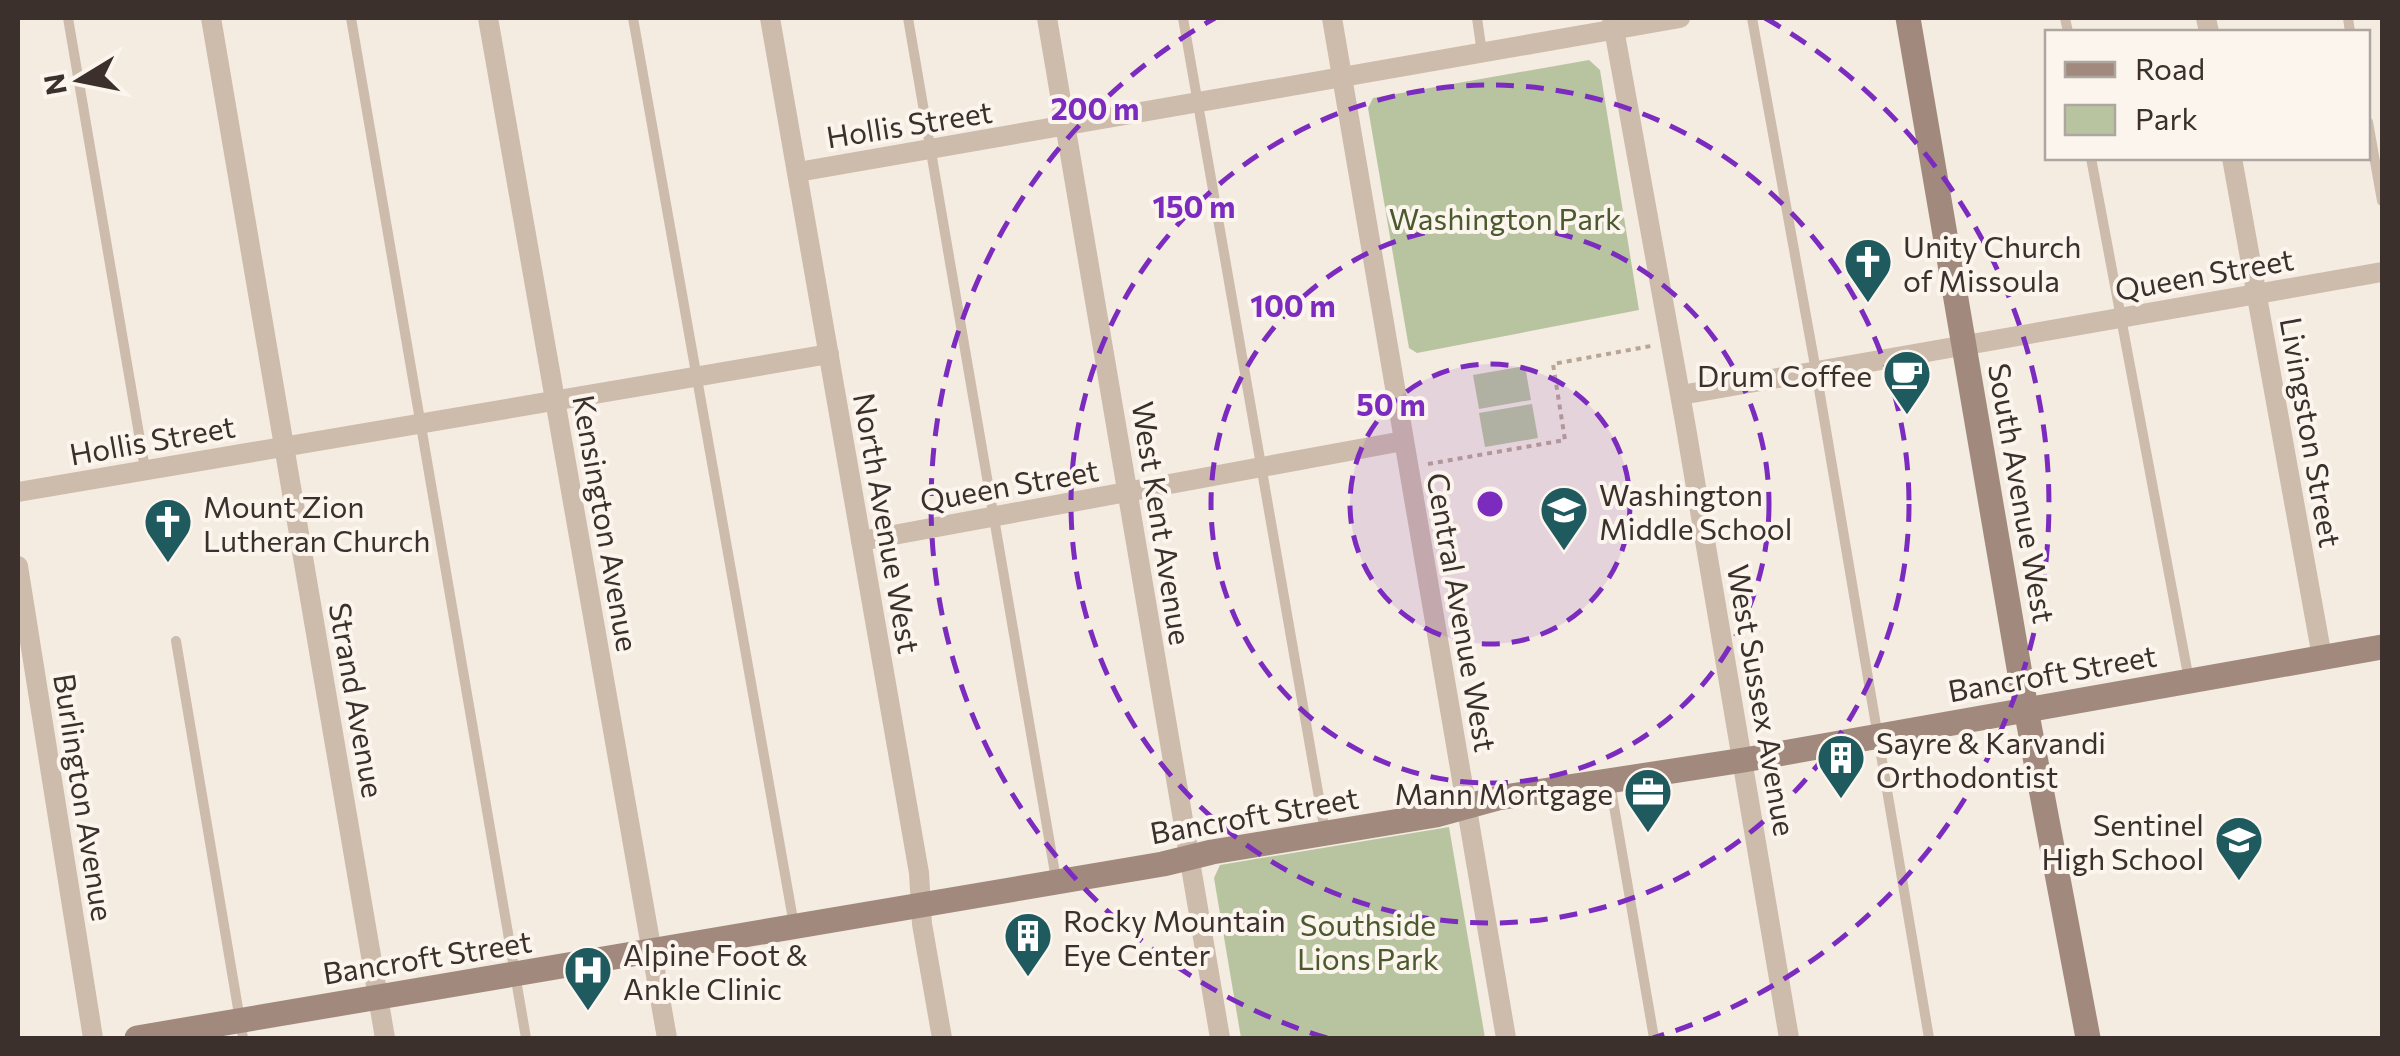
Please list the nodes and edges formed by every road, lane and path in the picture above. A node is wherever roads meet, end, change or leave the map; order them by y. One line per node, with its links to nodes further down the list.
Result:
1 (68, 18): 41 (lane)
2 (210, 18): 38 (street, Strand Avenue)
3 (351, 18): 36 (lane)
4 (488, 18): 35 (street, Kensington Avenue)
5 (633, 18): 33 (lane)
6 (770, 18): 24 (street, North Avenue West)
7 (908, 18): 21 (lane)
8 (1047, 18): 19 (street, West Kent Avenue)
9 (1183, 18): 18 (lane)
10 (1332, 18): 17 (street, Central Avenue West)
11 (1477, 18): 16 (lane)
12 (1680, 18): 15 (street, Hollis Street)
13 (1752, 18): 32 (lane)
14 (1908, 18): 29 (street, South Avenue West)
15 (1613, 23): 16 (street, Hollis Street); 34 (street, West Sussex Avenue)
16 (1482, 53): 17 (street, Hollis Street)
17 (1341, 76): 18 (street, Hollis Street); 37 (street, Central Avenue West)
18 (1197, 102): 19 (street, Hollis Street); 40 (lane)
19 (1065, 127): 21 (street, Hollis Street); 43 (street, West Kent Avenue)
20 (2370, 133): 25 (lane)
21 (932, 151): 24 (street, Hollis Street); 44 (lane)
22 (2091, 160): 28 (lane)
23 (2232, 160): 27 (street, Livingston Street)
24 (798, 172): 31 (street, North Avenue West)
25 (2382, 202)
26 (2382, 272): 27 (street, Queen Street)
27 (2257, 294): 28 (street, Queen Street); 49 (street, Livingston Street)
28 (2121, 318): 29 (street, Queen Street); 50 (lane)
29 (1964, 345): 32 (street, Queen Street); 51 (street, South Avenue West)
30 (1651, 346): 39 (path)
31 (829, 354): 33 (street, Hollis Street); 45 (street, North Avenue West)
32 (1816, 371): 34 (street, Queen Street); 52 (lane)
33 (696, 376): 35 (street, Hollis Street); 60 (lane)
34 (1681, 395): 53 (street, West Sussex Avenue)
35 (556, 402): 36 (street, Hollis Street); 61 (street, Kensington Avenue)
36 (420, 423): 38 (street, Hollis Street); 62 (lane)
37 (1403, 441): 40 (street, Queen Street); 55 (street, Central Avenue West)
38 (284, 446): 41 (street, Hollis Street); 63 (street, Strand Avenue)
39 (1426, 464)
40 (1262, 468): 43 (street, Queen Street); 56 (lane)
41 (145, 469): 42 (street, Hollis Street)
42 (18, 492)
43 (1128, 493): 44 (street, Queen Street); 57 (street, West Kent Avenue)
44 (994, 516): 45 (street, Queen Street); 58 (lane)
45 (861, 541): 59 (street, North Avenue West)
46 (18, 566): 65 (street, Burlington Avenue)
47 (176, 641): 64 (lane)
48 (2382, 647): 49 (street, Bancroft Street)
49 (2322, 658): 50 (street, Bancroft Street)
50 (2189, 680): 51 (street, Bancroft Street)
51 (2026, 709): 52 (street, Bancroft Street); 76 (street, South Avenue West)
52 (1878, 736): 53 (street, Bancroft Street); 75 (lane)
53 (1744, 760): 54 (street, Bancroft Street); 74 (street, West Sussex Avenue)
54 (1609, 781): 55 (street, Bancroft Street); 73 (lane)
55 (1466, 805): 56 (street, Bancroft Street); 72 (street, Central Avenue West)
56 (1325, 833): 57 (street, Bancroft Street)
57 (1187, 859): 58 (street, Bancroft Street); 71 (street, West Kent Avenue)
58 (1057, 882): 59 (street, Bancroft Street)
59 (920, 905): 60 (street, Bancroft Street); 70 (street, North Avenue West)
60 (794, 926): 61 (street, Bancroft Street)
61 (650, 950): 62 (street, Bancroft Street); 69 (street, Kensington Avenue)
62 (516, 975): 63 (street, Bancroft Street); 68 (lane)
63 (378, 996): 64 (street, Bancroft Street); 67 (street, Strand Avenue)
64 (241, 1029): 66 (street, Bancroft Street)
65 (93, 1038)
66 (137, 1038)
67 (385, 1038)
68 (526, 1038)
69 (667, 1038)
70 (942, 1038)
71 (1220, 1038)
72 (1506, 1038)
73 (1654, 1038)
74 (1789, 1038)
75 (1929, 1038)
76 (2088, 1038)

